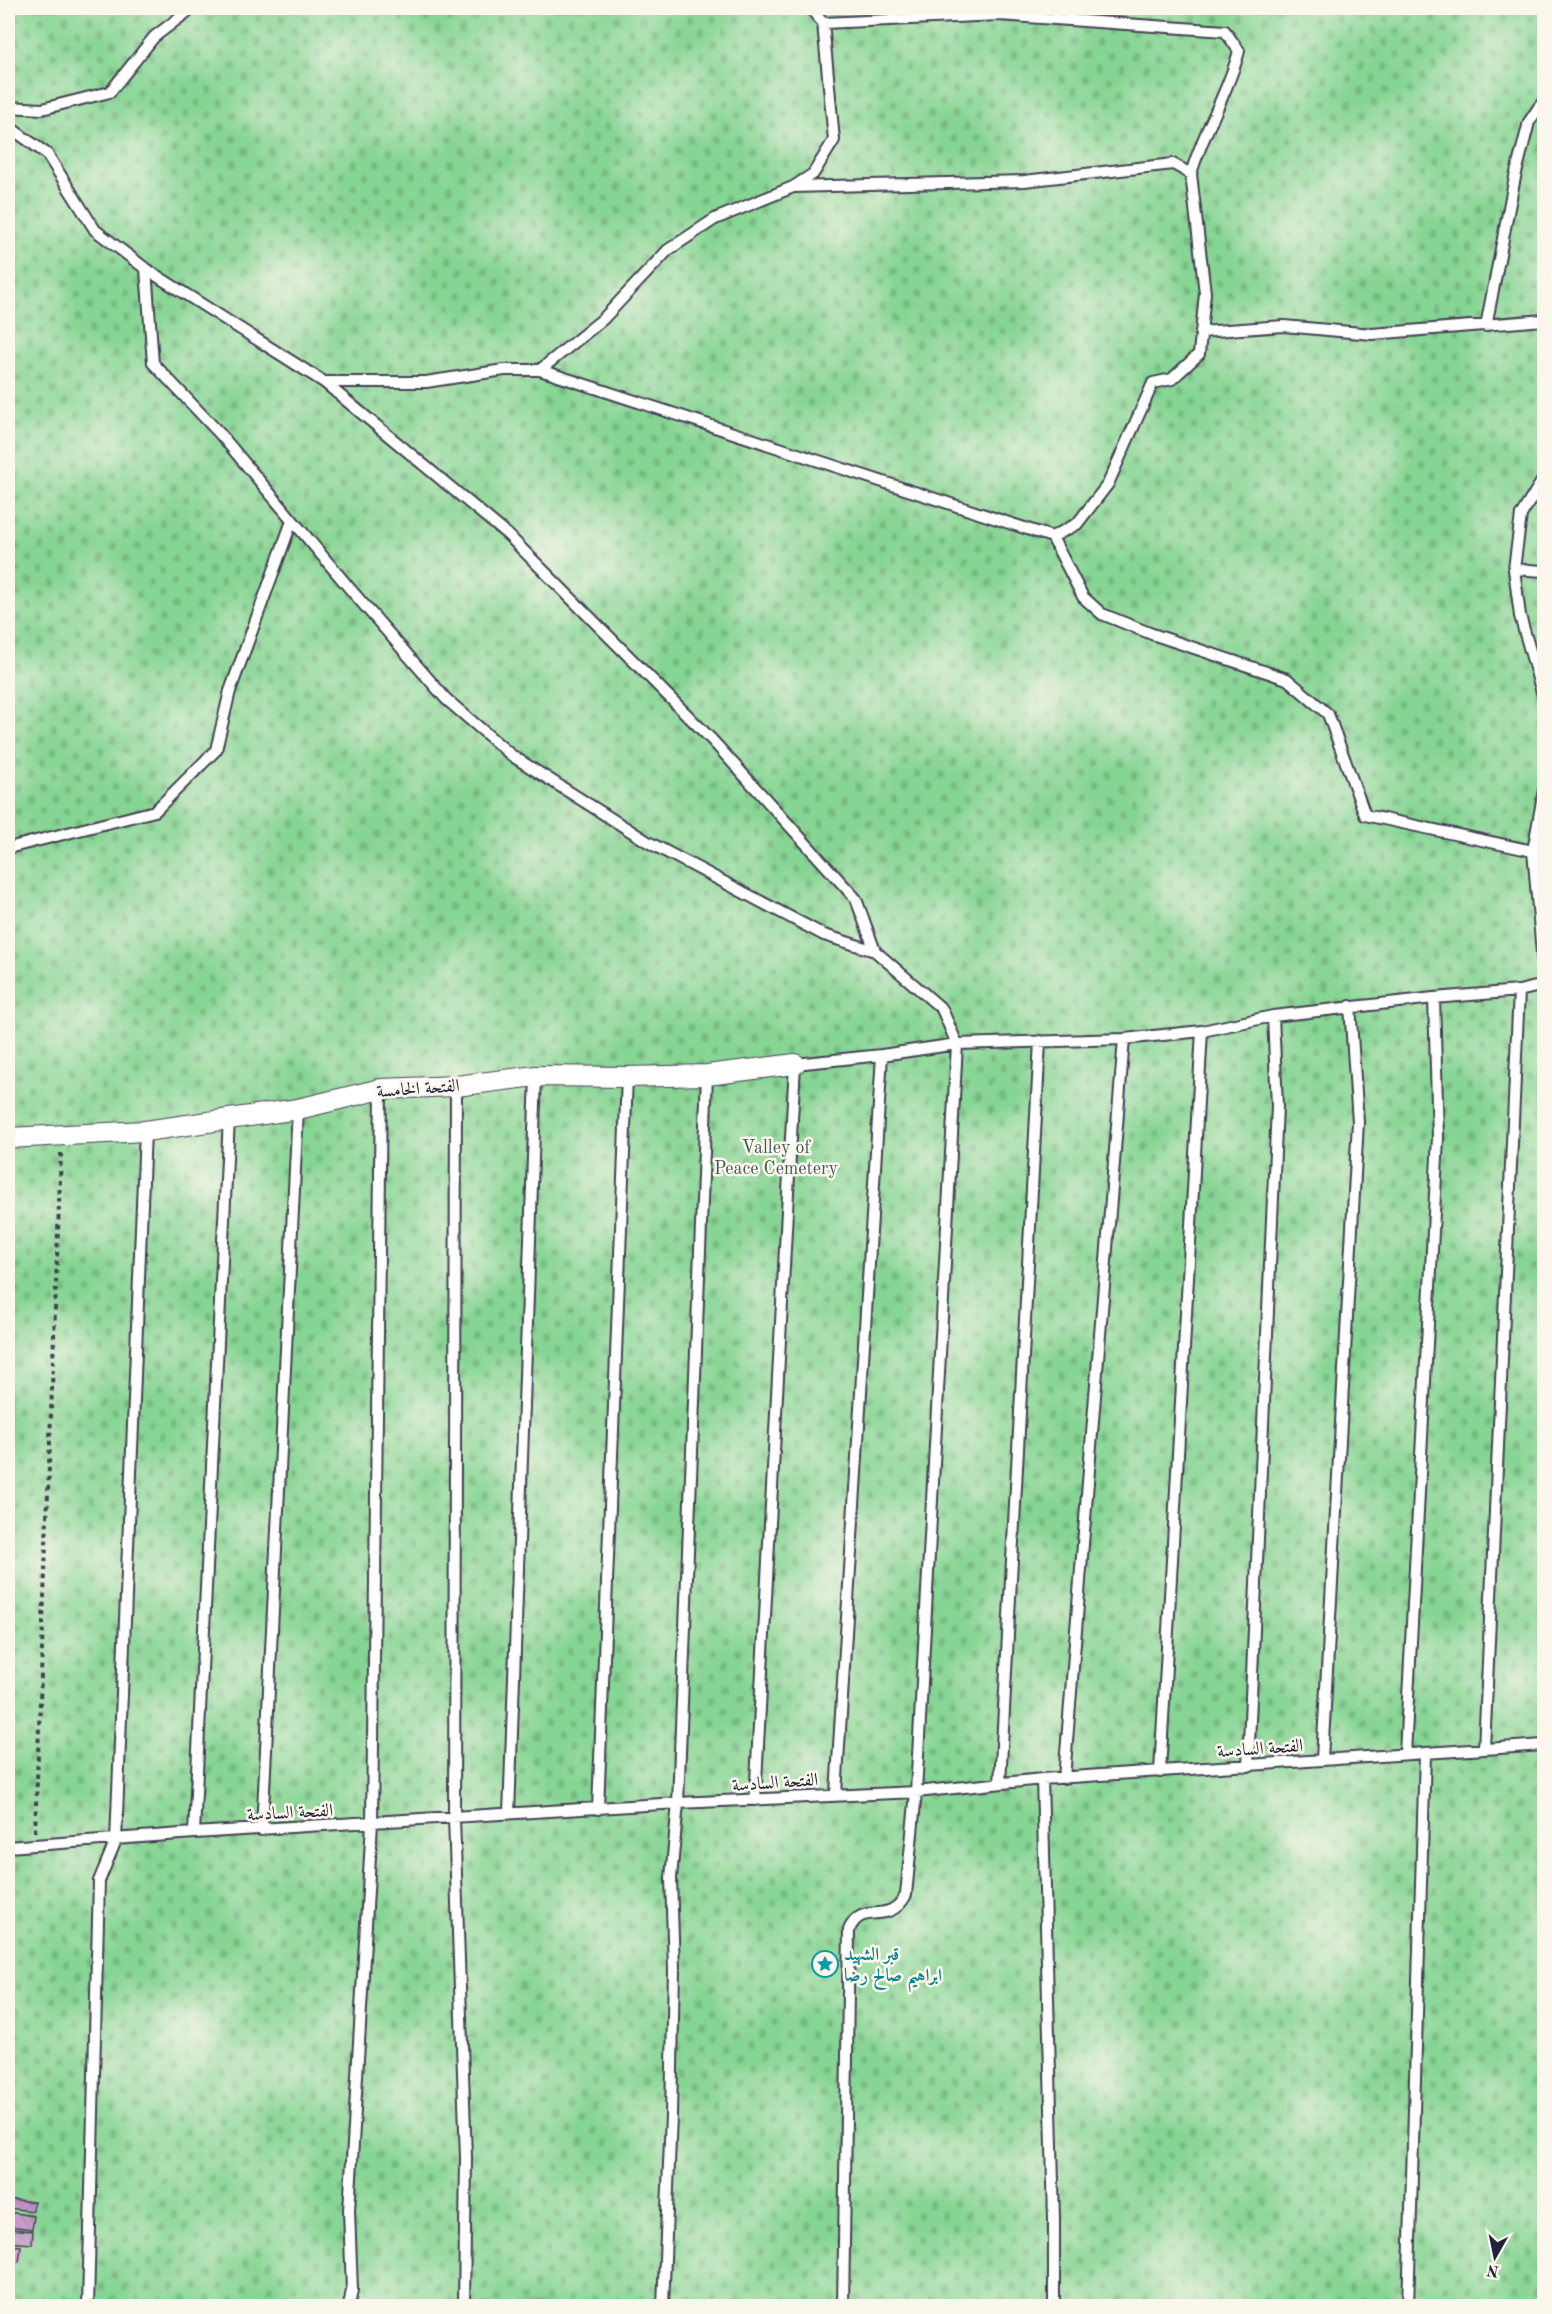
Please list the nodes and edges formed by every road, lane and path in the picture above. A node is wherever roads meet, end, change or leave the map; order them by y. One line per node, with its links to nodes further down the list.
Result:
1 (192, 8): 5 (lane)
2 (810, 8): 3 (lane)
3 (823, 23): 7 (lane); 8 (lane)
4 (1545, 102): 11 (lane)
5 (8, 107)
6 (8, 126): 9 (lane)
7 (1191, 174): 8 (lane); 12 (lane)
8 (793, 188): 13 (lane)
9 (146, 269): 14 (lane); 16 (lane)
10 (1545, 320): 11 (lane)
11 (1486, 326): 12 (lane)
12 (1201, 332): 17 (lane)
13 (540, 370): 14 (lane); 17 (lane)
14 (324, 382): 24 (lane)
15 (1545, 478): 18 (lane)
16 (292, 520): 22 (lane); 24 (lane)
17 (1052, 537): 23 (lane)
18 (1514, 569): 19 (lane); 20 (lane)
19 (1545, 571)
20 (1545, 699)
21 (1545, 790): 23 (lane)
22 (8, 848)
23 (1533, 851): 25 (lane)
24 (875, 951): 34 (lane)
25 (1545, 976)
26 (1545, 985): 27 (lane)
27 (1519, 992): 28 (lane); 48 (lane)
28 (1434, 998): 29 (lane); 49 (lane)
29 (1350, 1006): 30 (lane); 51 (lane)
30 (1273, 1016): 31 (lane); 52 (lane)
31 (1202, 1031): 32 (lane); 53 (lane)
32 (1124, 1039): 33 (lane); 54 (lane)
33 (1040, 1041): 34 (lane); 56 (lane)
34 (957, 1044): 35 (lane); 57 (lane)
35 (882, 1055): 36 (lane); 58 (lane)
36 (795, 1064): 37 (street, الفتحة الخامسة); 59 (lane)
37 (707, 1075): 39 (street, الفتحة الخامسة); 60 (lane)
38 (536, 1076): 39 (street, الفتحة الخامسة); 40 (street, الفتحة الخامسة); 62 (lane)
39 (627, 1077): 61 (lane)
40 (456, 1086): 41 (street, الفتحة الخامسة); 63 (lane)
41 (381, 1089): 42 (street, الفتحة الخامسة); 64 (lane)
42 (298, 1109): 43 (street, الفتحة الخامسة); 65 (lane)
43 (229, 1118): 44 (street, الفتحة الخامسة); 66 (lane)
44 (145, 1131): 45 (street, الفتحة الخامسة); 67 (lane)
45 (61, 1135): 46 (street, الفتحة الخامسة); 68 (path)
46 (8, 1138)
47 (1545, 1745): 48 (lane, الفتحة السادسة)
48 (1484, 1749): 50 (lane, الفتحة السادسة)
49 (1405, 1754): 50 (lane, الفتحة السادسة); 51 (lane, الفتحة السادسة)
50 (1425, 1754): 76 (lane)
51 (1322, 1760): 52 (lane, الفتحة السادسة)
52 (1248, 1766): 53 (lane, الفتحة السادسة)
53 (1160, 1772): 54 (lane, الفتحة السادسة)
54 (1064, 1778): 55 (lane, الفتحة السادسة)
55 (1042, 1779): 56 (lane, الفتحة السادسة); 75 (lane)
56 (1000, 1783): 57 (lane, الفتحة السادسة)
57 (916, 1792): 58 (lane, الفتحة السادسة); 74 (lane)
58 (836, 1794): 59 (lane, الفتحة السادسة)
59 (755, 1800): 60 (lane, الفتحة السادسة)
60 (678, 1803): 61 (lane, الفتحة السادسة); 73 (lane)
61 (598, 1809): 62 (lane, الفتحة السادسة)
62 (509, 1814): 63 (lane, الفتحة السادسة)
63 (454, 1818): 64 (lane, الفتحة السادسة); 72 (lane)
64 (372, 1823): 65 (lane, الفتحة السادسة); 71 (lane)
65 (262, 1830): 66 (lane, الفتحة السادسة)
66 (194, 1833): 67 (lane, الفتحة السادسة)
67 (116, 1839): 68 (lane, الفتحة السادسة); 70 (lane)
68 (34, 1845): 69 (lane, الفتحة السادسة)
69 (8, 1847)
70 (88, 2307)
71 (349, 2307)
72 (464, 2307)
73 (663, 2307)
74 (843, 2307)
75 (1054, 2307)
76 (1408, 2307)

